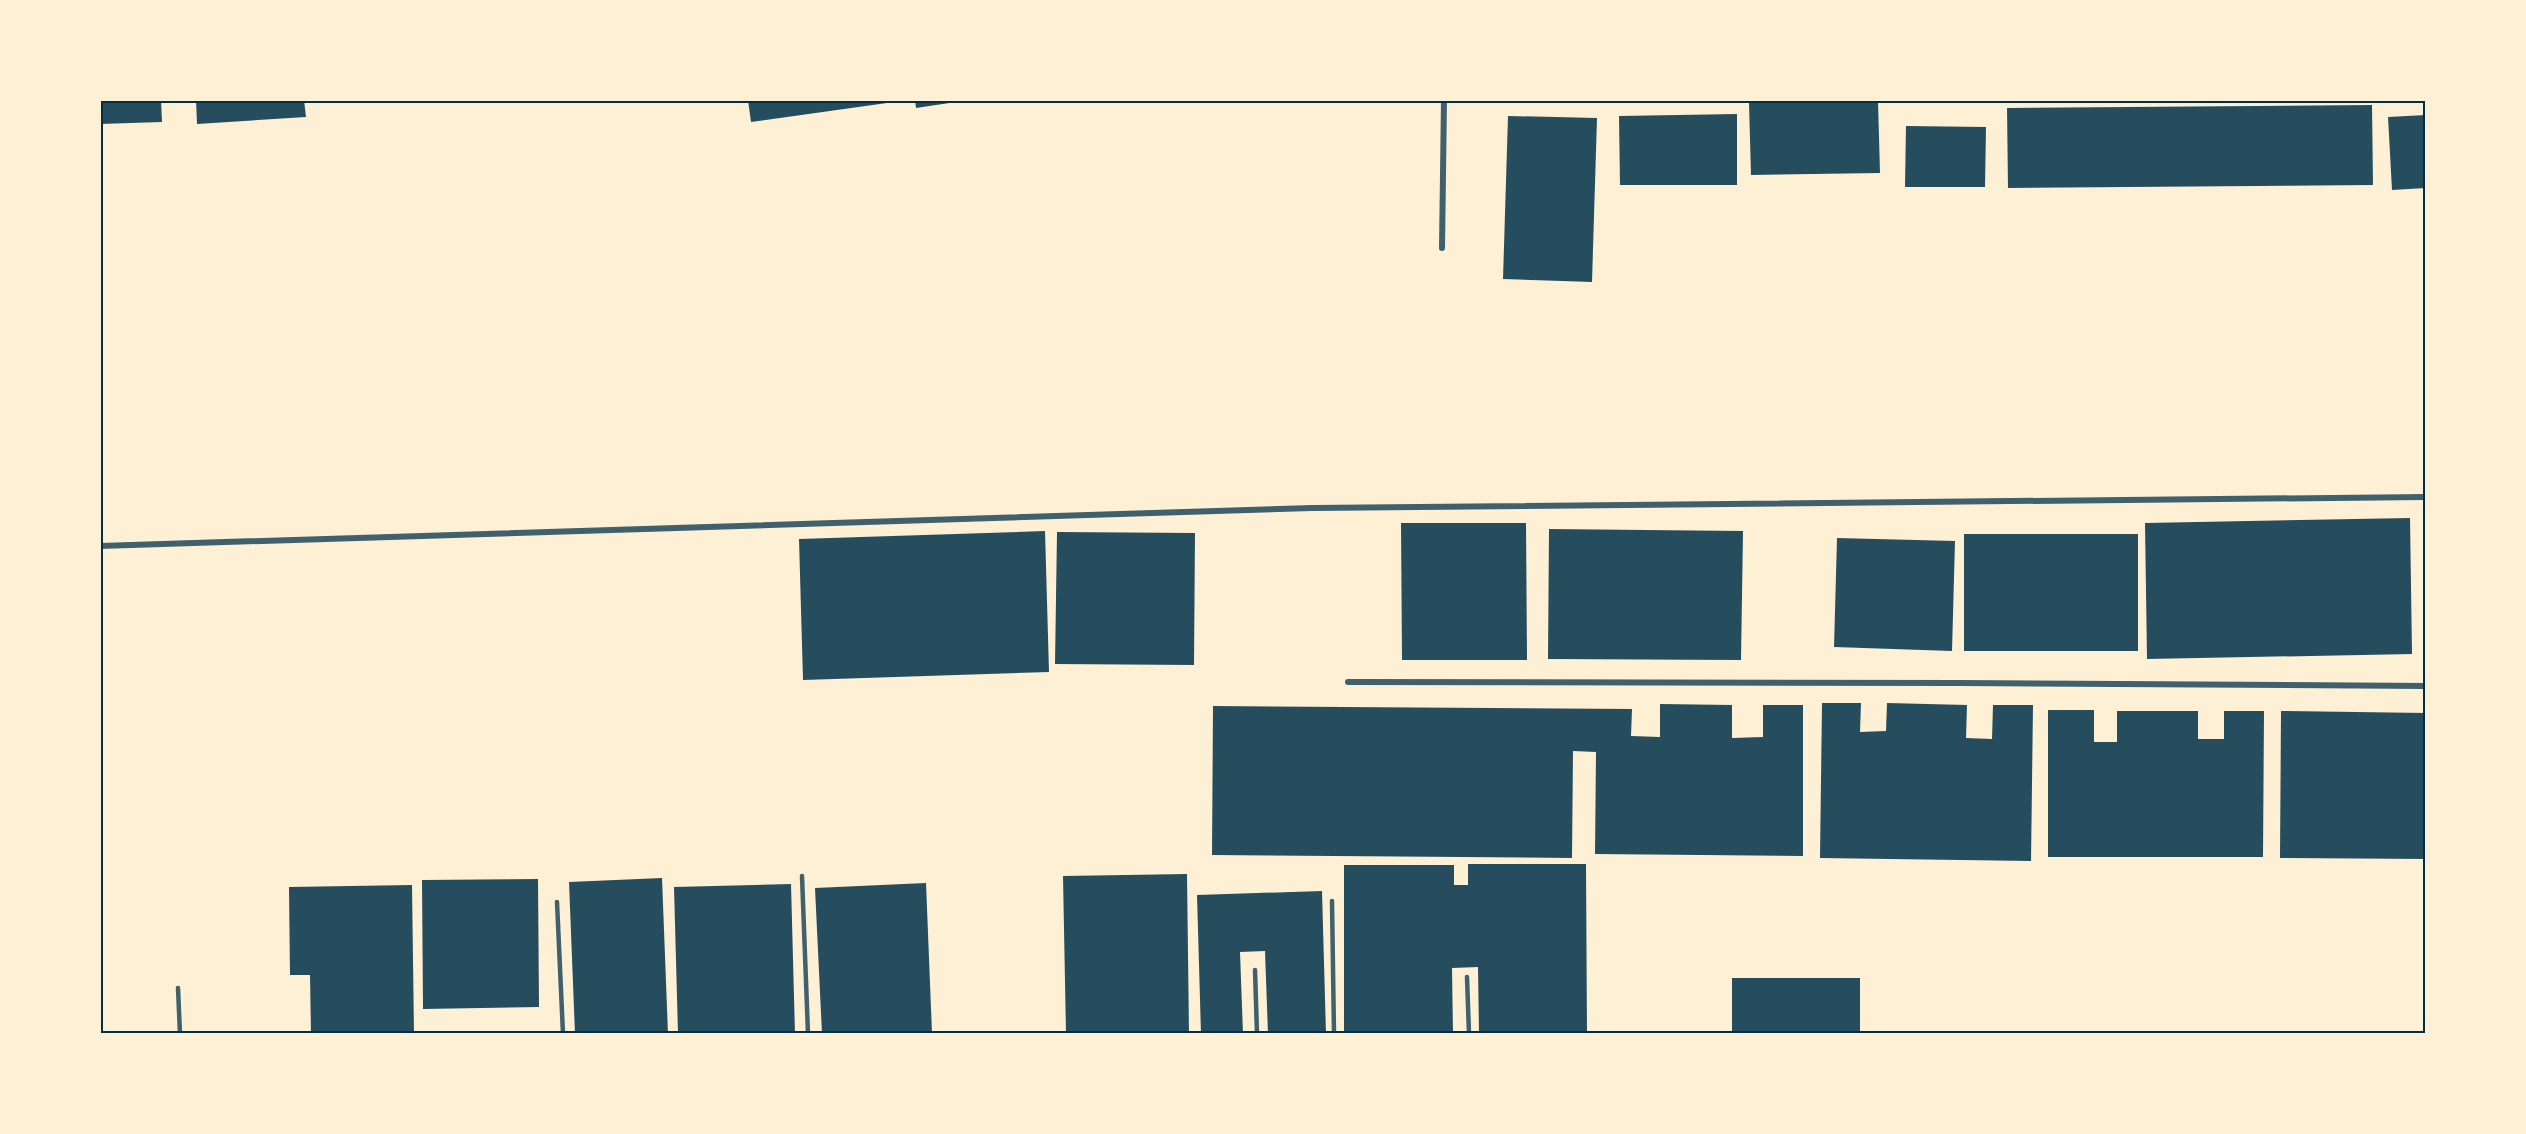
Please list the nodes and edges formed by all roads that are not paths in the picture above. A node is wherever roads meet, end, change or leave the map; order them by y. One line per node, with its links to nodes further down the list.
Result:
1 (1443, 100): 2 (street)
2 (1442, 248)
3 (2426, 497): 4 (street)
4 (100, 546)
5 (1348, 682): 6 (street)
6 (2426, 686)
7 (802, 876): 15 (lane)
8 (1332, 901): 17 (lane)
9 (557, 902): 14 (lane)
10 (1255, 970): 16 (lane)
11 (1467, 977): 18 (lane)
12 (178, 988): 13 (lane)
13 (180, 1034)
14 (563, 1034)
15 (808, 1034)
16 (1257, 1034)
17 (1334, 1034)
18 (1468, 1034)

